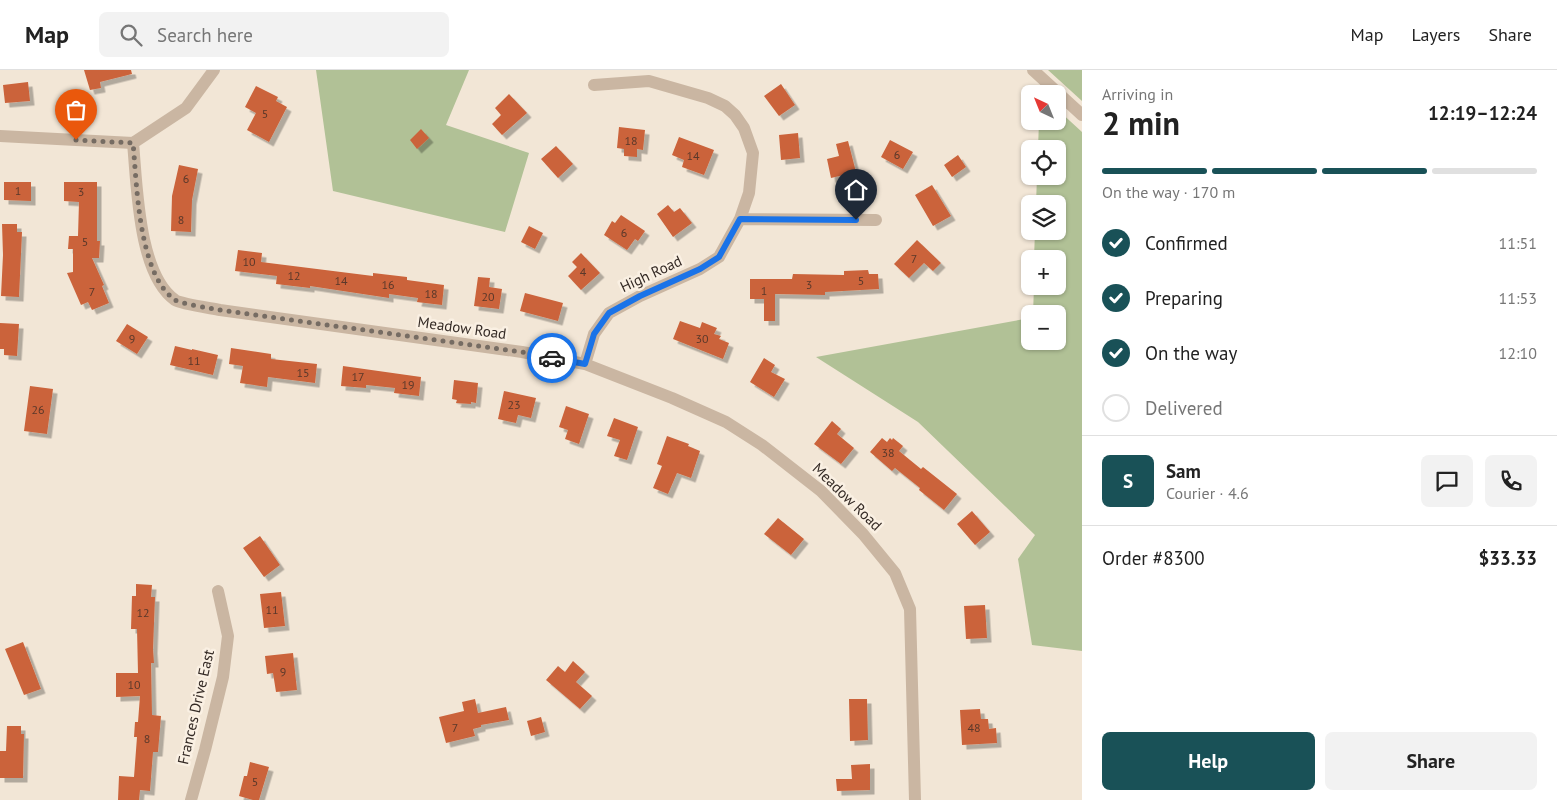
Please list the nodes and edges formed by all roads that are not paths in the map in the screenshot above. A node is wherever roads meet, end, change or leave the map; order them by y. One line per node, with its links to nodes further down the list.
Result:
1 (214, 70): 6 (street)
2 (1034, 70): 4 (street)
3 (594, 85): 7 (street, High Road)
4 (1082, 115)
5 (0, 136): 6 (street)
6 (133, 143): 9 (street, Meadow Road)
7 (740, 219): 8 (street); 9 (street, High Road)
8 (876, 220)
9 (585, 364): 12 (street, Meadow Road)
10 (218, 591): 11 (street, Frances Drive East)
11 (191, 800)
12 (915, 800)

